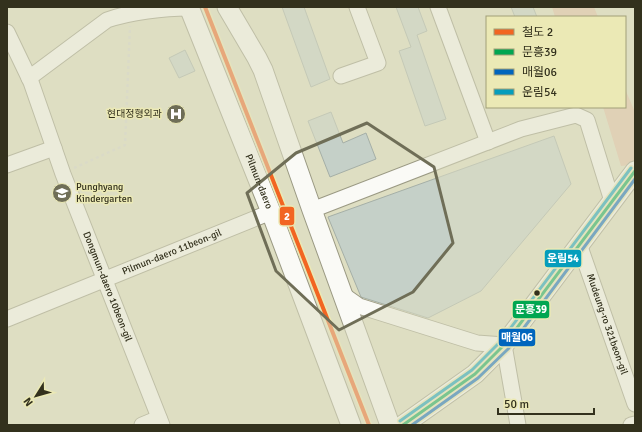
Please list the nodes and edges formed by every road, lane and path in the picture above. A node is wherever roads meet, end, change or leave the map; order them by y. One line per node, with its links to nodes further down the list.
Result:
1 (189, 7): 5 (lane); 16 (main road, Pilmun-daero)
2 (227, 7): 15 (main road)
3 (357, 7): 7 (lane)
4 (438, 7): 9 (lane)
5 (131, 14): 8 (lane); 12 (path)
6 (7, 32): 8 (lane, Dongmun-daero 10beon-gil)
7 (341, 76)
8 (29, 78): 10 (lane, Dongmun-daero 10beon-gil)
9 (488, 142): 14 (lane); 15 (lane)
10 (54, 148): 11 (lane); 12 (lane, Dongmun-daero 10beon-gil)
11 (7, 165)
12 (63, 174): 18 (lane, Dongmun-daero 10beon-gil)
13 (634, 177): 14 (main road)
14 (612, 201): 17 (main road)
15 (312, 210): 19 (main road)
16 (271, 212): 18 (lane, Pilmun-daero 11beon-gil); 26 (main road, Pilmun-daero)
17 (579, 244): 21 (main road); 22 (lane, Mudeung-ro 321beon-gil)
18 (105, 280): 20 (lane, Pilmun-daero 11beon-gil); 23 (lane, Dongmun-daero 10beon-gil)
19 (342, 294): 21 (lane); 27 (main road)
20 (7, 319)
21 (504, 344): 28 (main road); 29 (lane)
22 (635, 404)
23 (160, 422): 25 (lane)
24 (635, 424): 30 (lane)
25 (142, 425)
26 (351, 425)
27 (390, 425)
28 (403, 425)
29 (518, 425)
30 (632, 425)

